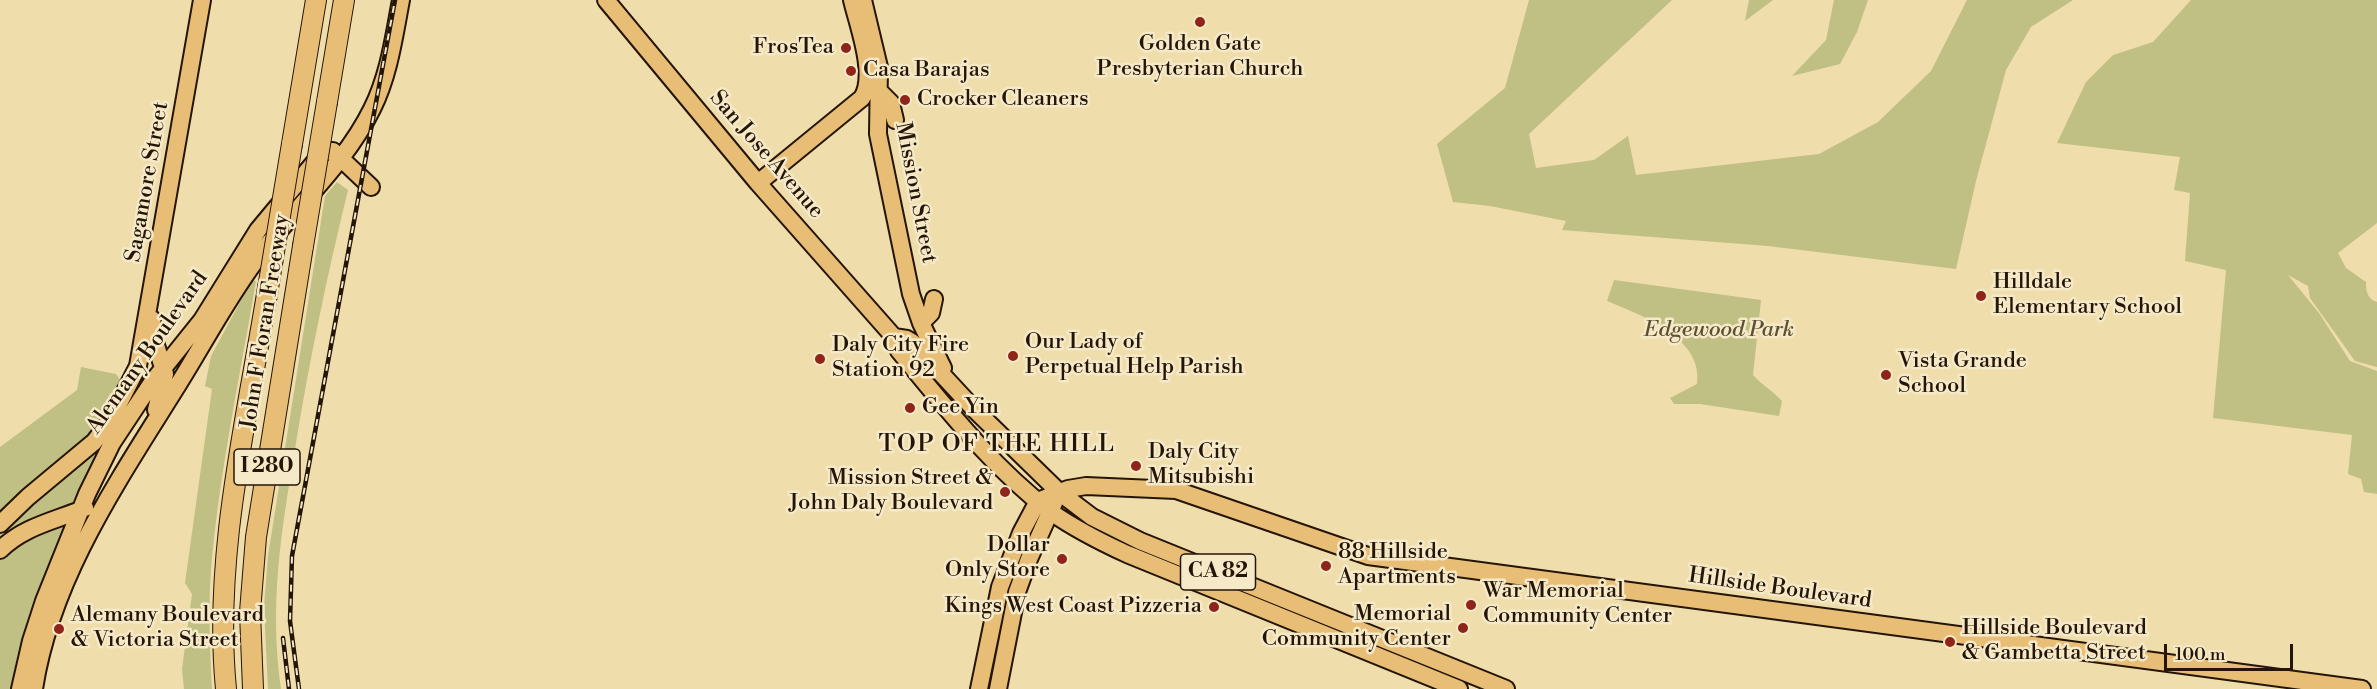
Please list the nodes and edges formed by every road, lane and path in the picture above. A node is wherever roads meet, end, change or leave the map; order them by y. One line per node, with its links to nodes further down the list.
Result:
1 (202, 0): 15 (main road, Sagamore Street)
2 (316, 0): 35 (highway, John F Foran Freeway / I 280, bridge)
3 (344, 0): 36 (highway, John F Foran Freeway / I 280, bridge)
4 (401, 0): 12 (main road, Alemany Boulevard)
5 (606, 0): 13 (main road, San Jose Avenue / CA 82)
6 (852, 0): 9 (main road)
7 (863, 0): 8 (main road, Mission Street)
8 (879, 91): 10 (main road); 11 (main road, Mission Street)
9 (862, 97): 11 (main road); 13 (main road)
10 (895, 120)
11 (878, 134): 16 (main road, Mission Street)
12 (335, 163): 18 (main road, Alemany Boulevard); 23 (main road, Alemany Boulevard)
13 (758, 183): 17 (main road, San Jose Avenue / CA 82)
14 (934, 299): 16 (main road)
15 (149, 303): 18 (main road); 19 (main road, Sagamore Street)
16 (921, 323): 20 (main road, Mission Street)
17 (894, 337): 20 (main road, CA 82); 22 (main road, CA 82)
18 (164, 368): 23 (main road); 24 (main road, Alemany Boulevard)
19 (136, 371): 24 (main road); 29 (main road)
20 (951, 383): 21 (main road, CA 82)
21 (974, 409): 22 (main road); 26 (main road, CA 82)
22 (958, 423): 27 (main road, CA 82)
23 (149, 432): 25 (main road, Alemany Boulevard)
24 (100, 464): 28 (main road, Alemany Boulevard)
25 (124, 471): 28 (main road); 34 (main road, Alemany Boulevard)
26 (1059, 492): 27 (main road, Hillside Boulevard); 40 (main road, CA 82); 41 (main road, Hillside Boulevard)
27 (1044, 506): 37 (main road); 38 (main road); 39 (main road, CA 82)
28 (80, 511): 30 (main road); 32 (main road, Alemany Boulevard)
29 (0, 524)
30 (38, 525): 31 (main road); 32 (main road)
31 (0, 550)
32 (63, 554): 33 (main road, Alemany Boulevard)
33 (20, 689)
34 (34, 689)
35 (226, 689)
36 (254, 689)
37 (979, 689)
38 (998, 689)
39 (1459, 689)
40 (1506, 689)
41 (2362, 689)

